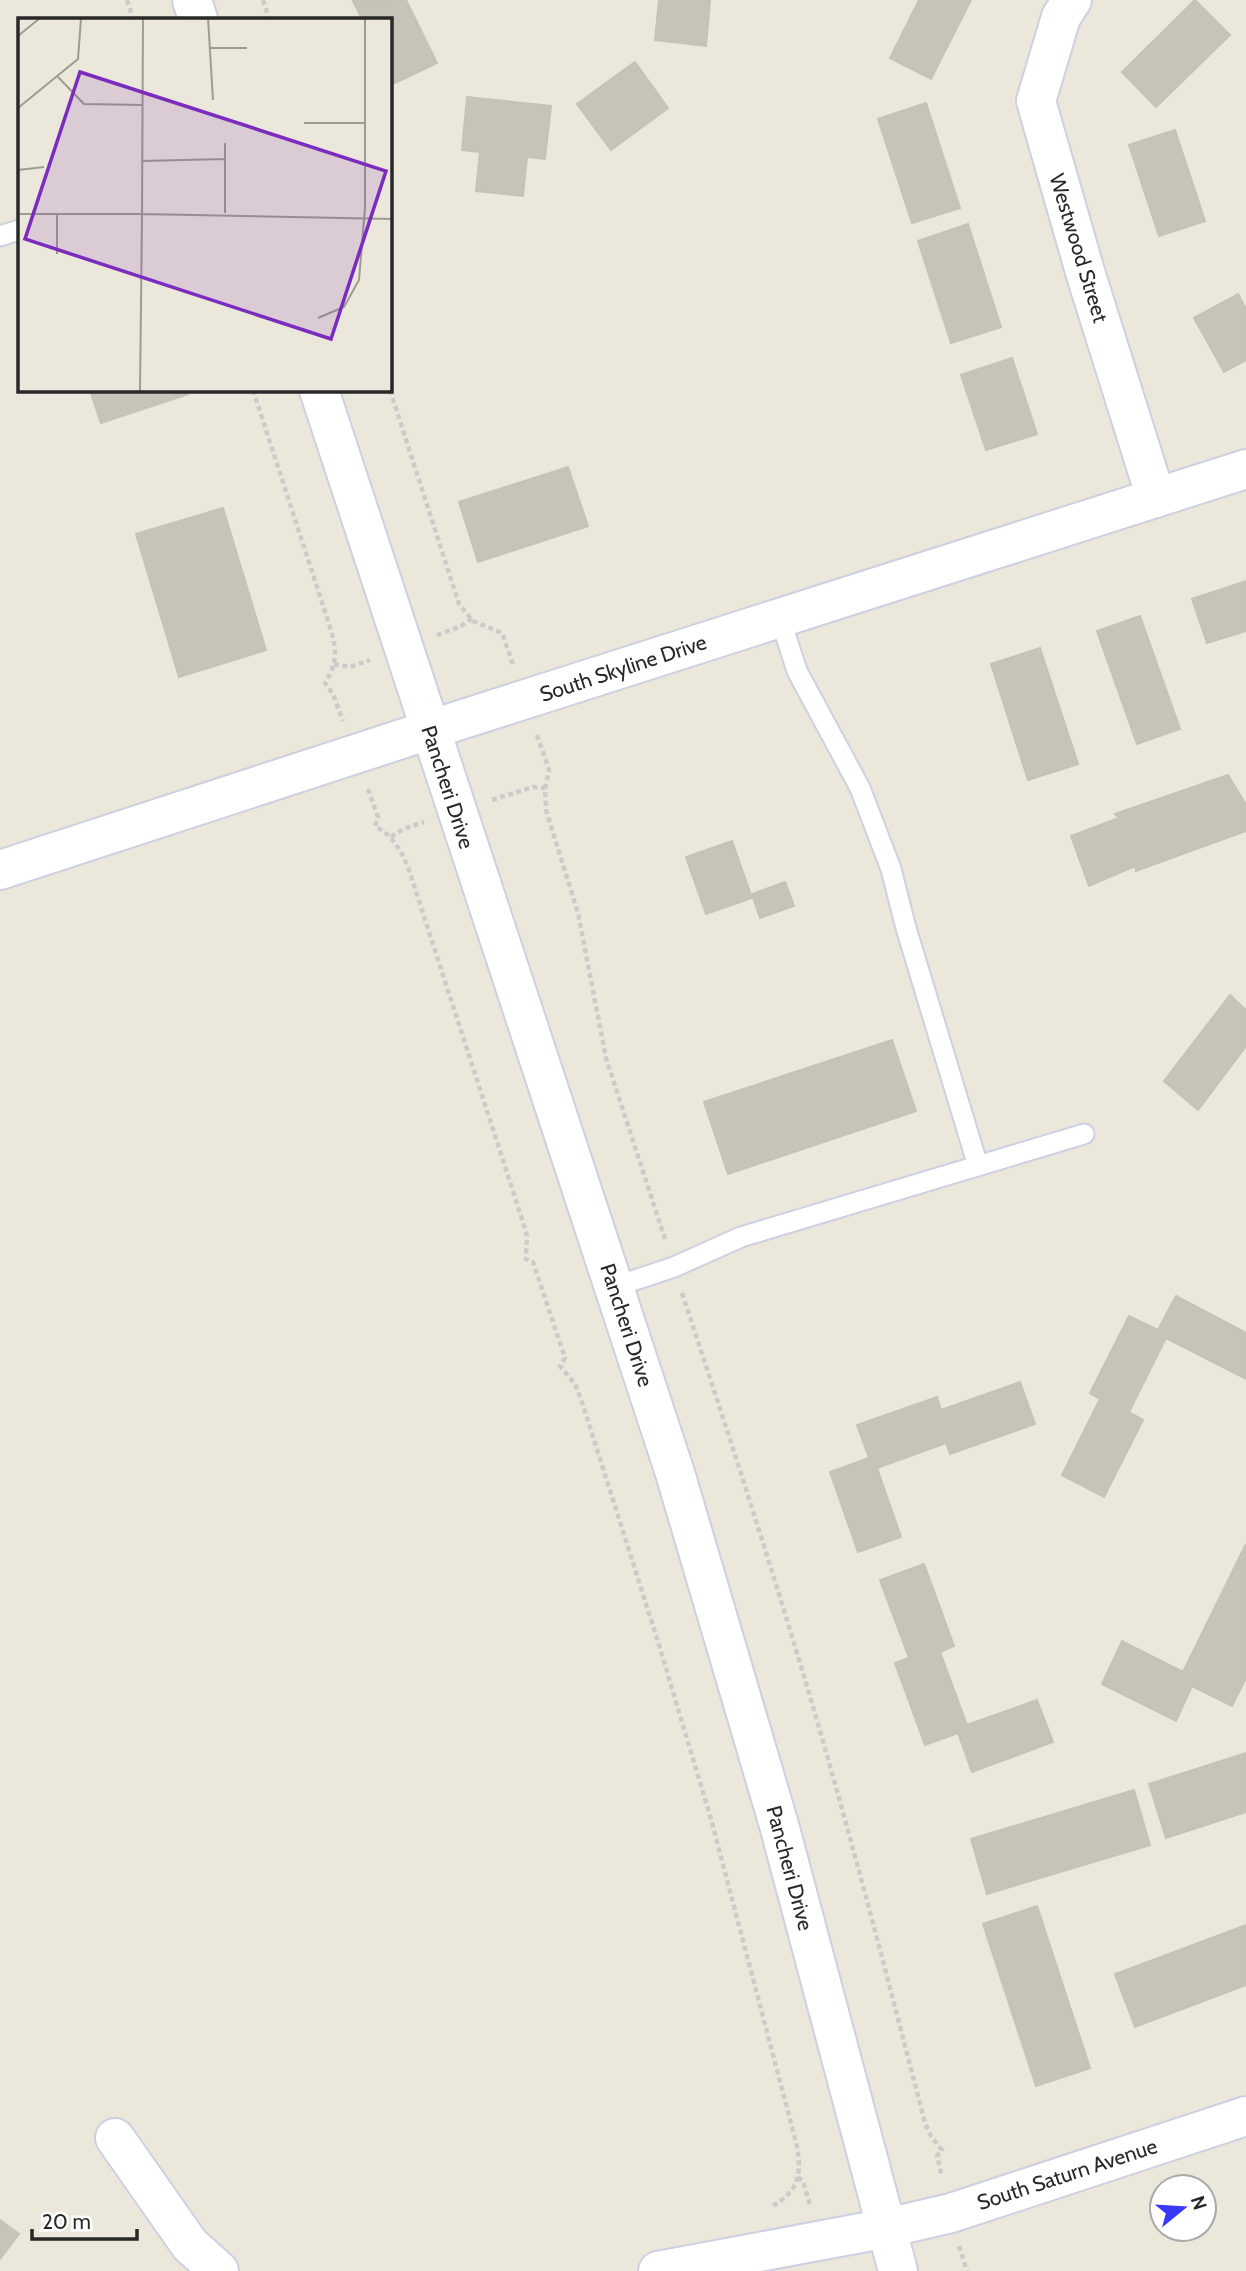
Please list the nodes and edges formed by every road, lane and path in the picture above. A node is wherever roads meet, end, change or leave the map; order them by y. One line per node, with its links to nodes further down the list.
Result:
1 (127, 0): 5 (path)
2 (192, 0): 6 (main road)
3 (263, 0): 7 (path)
4 (1072, 0): 14 (main road, Westwood Street)
5 (133, 18)
6 (198, 18)
7 (269, 18)
8 (18, 230): 9 (lane)
9 (0, 236)
10 (254, 392): 17 (path)
11 (320, 392): 18 (main road, Pancheri Drive)
12 (391, 392): 16 (path)
13 (1246, 469): 14 (main road, South Skyline Drive)
14 (1156, 498): 15 (main road, South Skyline Drive)
15 (780, 618): 18 (main road, South Skyline Drive); 23 (lane)
16 (502, 633)
17 (326, 683)
18 (429, 730): 21 (main road, South Skyline Drive); 25 (main road, Pancheri Drive)
19 (549, 770): 24 (path)
20 (375, 826): 29 (path)
21 (0, 870)
22 (1084, 1134): 23 (lane)
23 (978, 1166): 24 (lane)
24 (674, 1267): 25 (lane); 28 (path)
25 (614, 1287): 30 (main road, Pancheri Drive)
26 (1246, 2116): 30 (main road, South Saturn Avenue)
27 (115, 2138): 31 (main road)
28 (942, 2150)
29 (771, 2207)
30 (887, 2228): 32 (main road, South Saturn Avenue); 33 (main road, Pancheri Drive)
31 (219, 2271)
32 (658, 2271)
33 (898, 2271)

